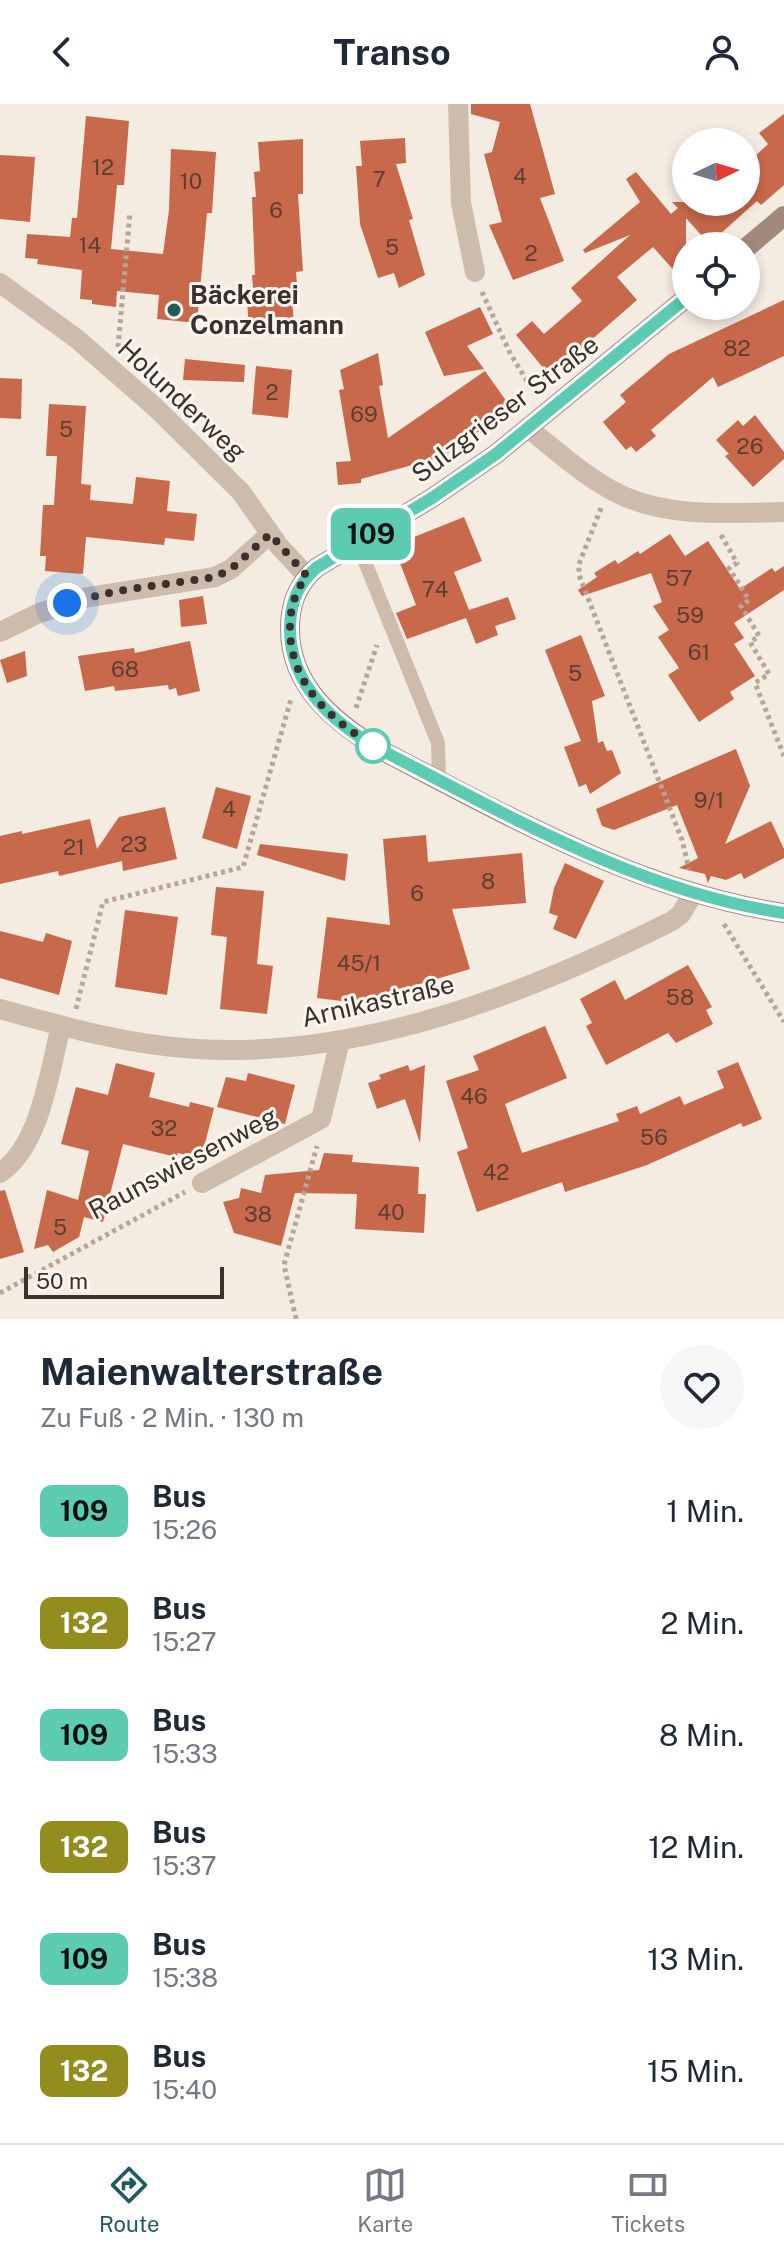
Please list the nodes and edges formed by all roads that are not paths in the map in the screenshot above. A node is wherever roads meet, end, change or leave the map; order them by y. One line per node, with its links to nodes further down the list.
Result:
1 (458, 104): 4 (street)
2 (784, 216): 3 (main road)
3 (760, 236)
4 (475, 272)
5 (0, 283): 9 (street, Holunderweg)
6 (672, 310): 7 (main road, Sulzgrieser Straße)
7 (529, 429): 8 (street); 10 (main road, Sulzgrieser Straße)
8 (784, 512)
9 (270, 534): 11 (street, Holunderweg); 12 (street)
10 (357, 542): 11 (main road, Sulzgrieser Straße); 13 (lane)
11 (307, 576): 13 (main road)
12 (0, 632)
13 (439, 780): 14 (main road)
14 (693, 884): 15 (main road); 18 (street, Arnikastraße)
15 (784, 913)
16 (0, 1009): 17 (street, Arnikastraße)
17 (66, 1027): 18 (street, Arnikastraße); 19 (street)
18 (340, 1041): 20 (street, Raunswiesenweg)
19 (0, 1173)
20 (202, 1183)

